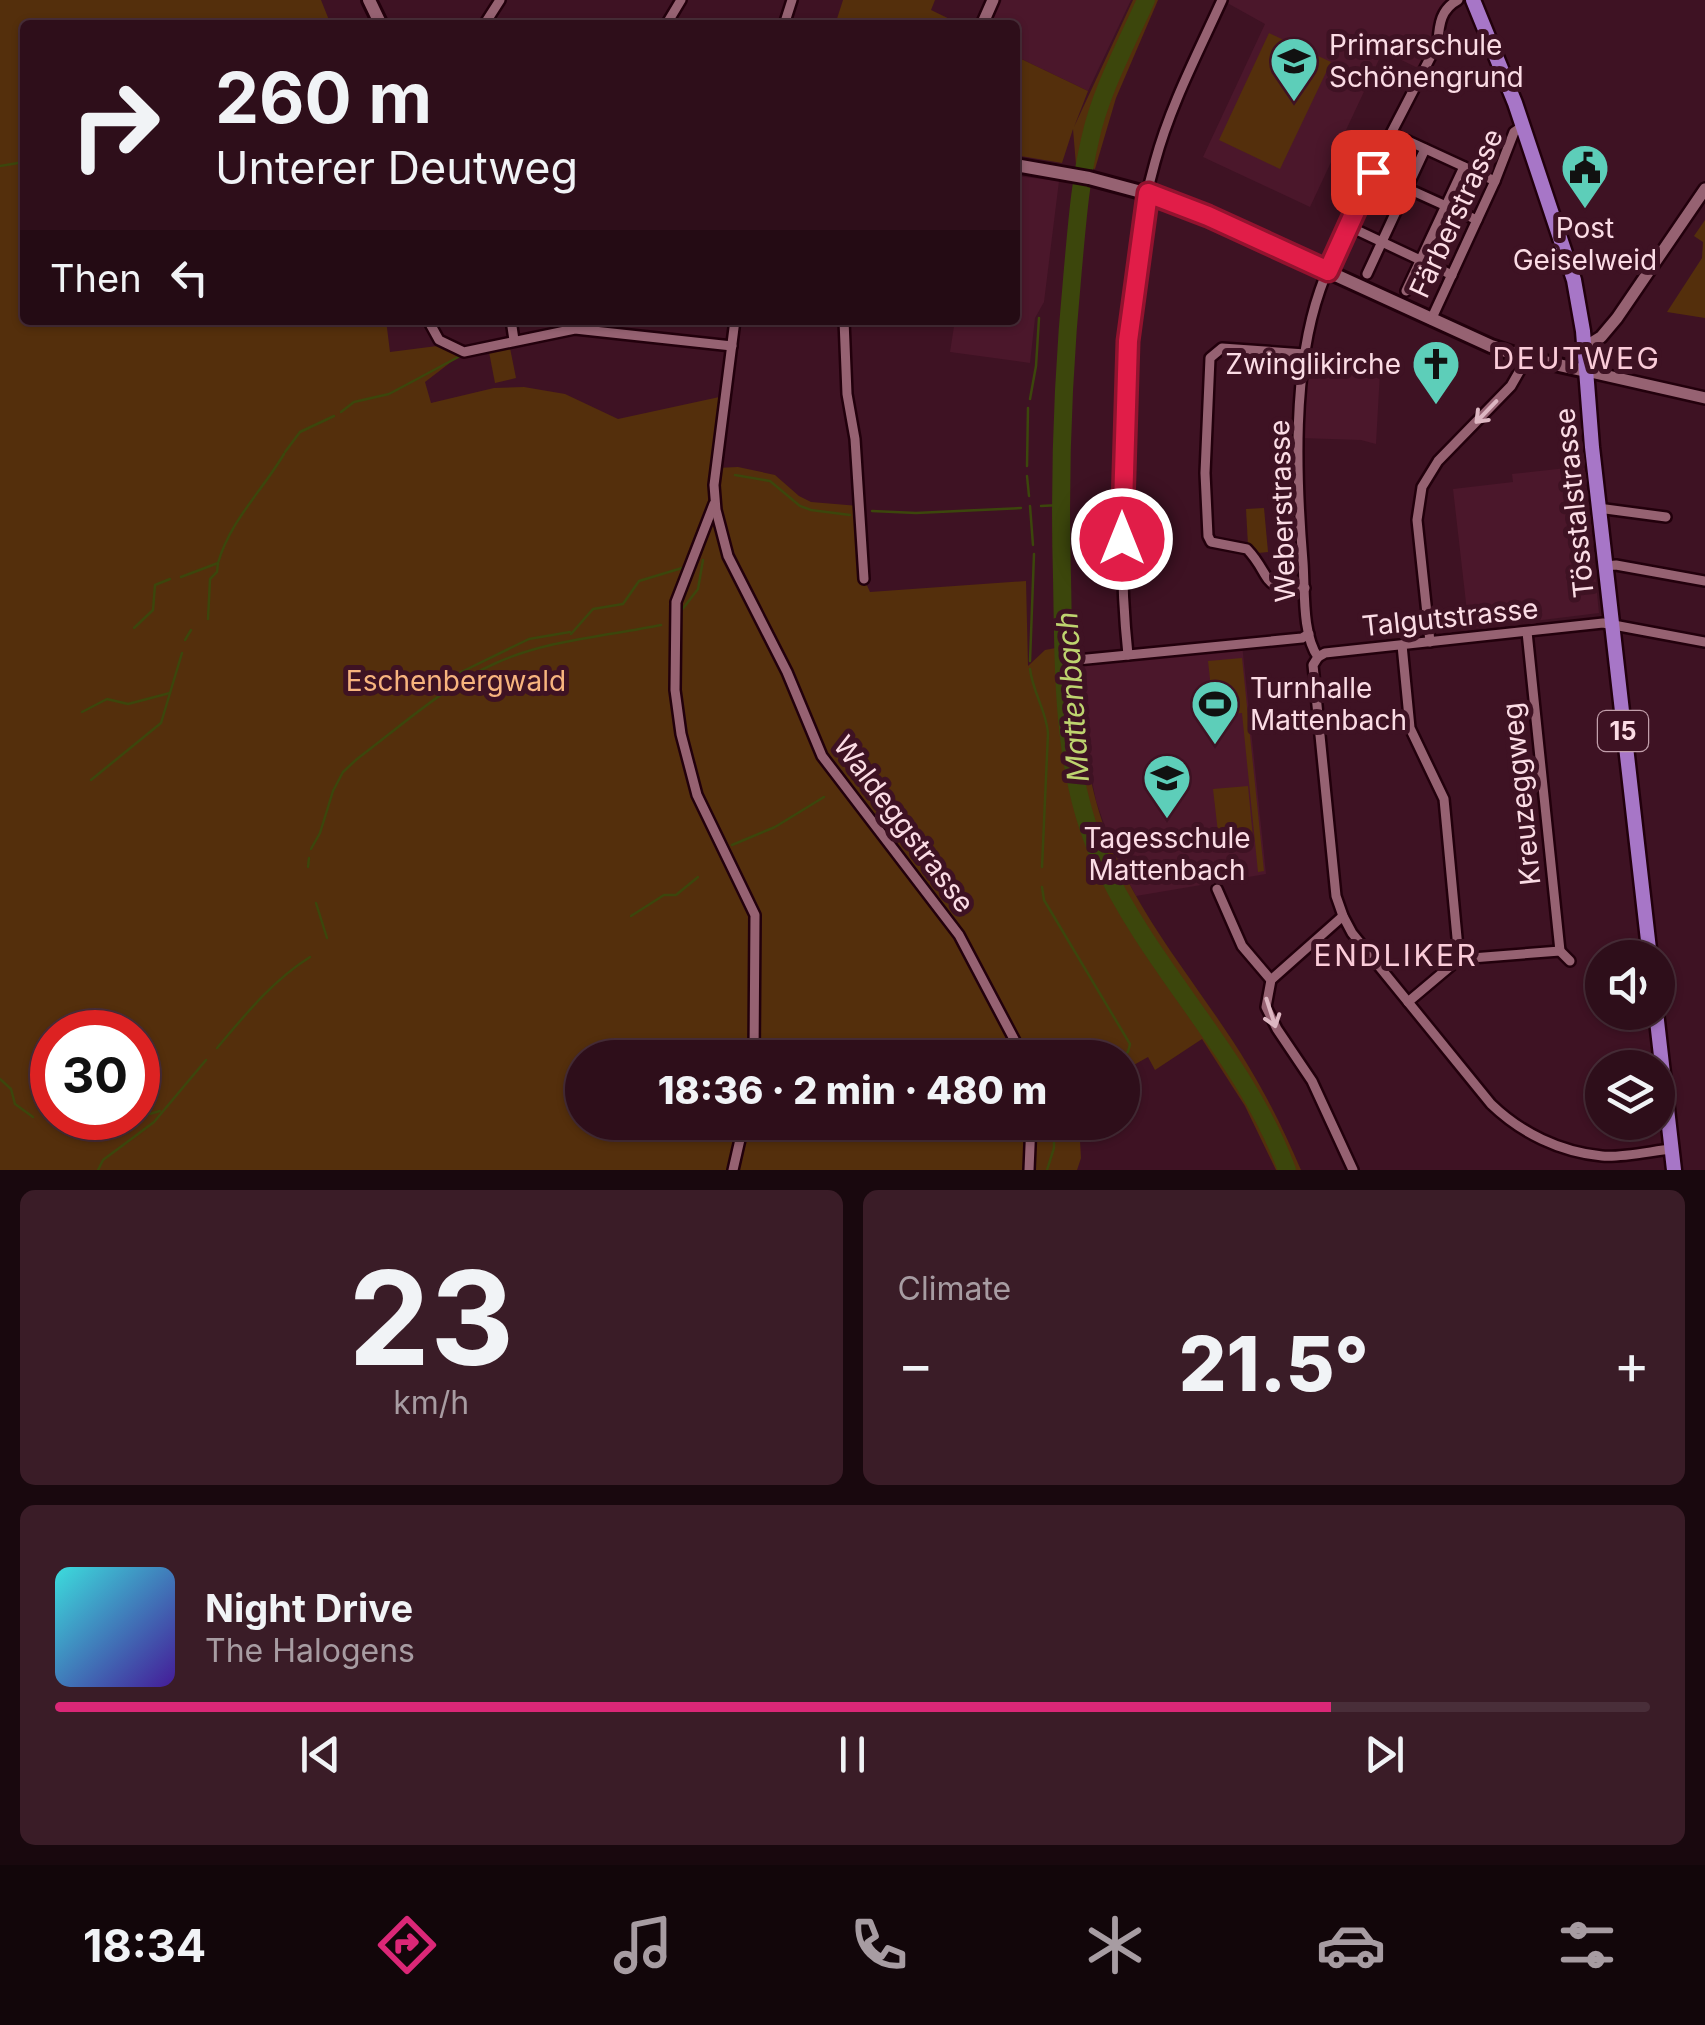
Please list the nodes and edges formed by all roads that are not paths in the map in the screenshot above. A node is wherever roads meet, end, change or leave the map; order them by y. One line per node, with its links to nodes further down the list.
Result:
1 (1222, 0): 13 (street)
2 (1458, 0): 5 (street, Weberstrasse)
3 (1473, 0): 4 (main road, Tösstalstrasse / 15)
4 (1523, 126): 10 (street, Färberstrasse); 33 (main road, Tösstalstrasse / 15)
5 (1392, 134): 6 (street); 9 (street, Weberstrasse)
6 (1424, 148): 8 (street); 11 (street)
7 (1020, 166): 13 (main road)
8 (1464, 167): 10 (street); 14 (street)
9 (1373, 172): 11 (street); 16 (street, Weberstrasse)
10 (1495, 181): 15 (street, Färberstrasse)
11 (1406, 188): 14 (street); 17 (street)
12 (1705, 189): 33 (street)
13 (1148, 193): 19 (main road); 51 (street)
14 (1446, 206): 15 (street); 18 (street)
15 (1477, 220): 21 (street, Färberstrasse)
16 (1348, 226): 17 (street); 19 (street, Weberstrasse)
17 (1382, 242): 18 (street); 20 (street)
18 (1421, 260): 21 (street); 22 (street)
19 (1328, 271): 23 (main road); 34 (street, Weberstrasse)
20 (1367, 274)
21 (1452, 275): 23 (street, Färberstrasse)
22 (1406, 291)
23 (1431, 320): 35 (main road)
24 (431, 325): 31 (street)
25 (512, 325): 31 (street)
26 (596, 325): 30 (street); 31 (street)
27 (646, 325): 30 (street)
28 (734, 325): 32 (street)
29 (844, 325): 42 (street)
30 (645, 336): 32 (street)
31 (514, 340)
32 (732, 346): 38 (street)
33 (1585, 347): 36 (main road, Tösstalstrasse / 15)
34 (1305, 354): 44 (street, Weberstrasse); 44 (street)
35 (1527, 358): 36 (main road); 48 (street, one-way to 48)
36 (1586, 371): 37 (street); 39 (main road, Tösstalstrasse / 15)
37 (1705, 398)
38 (715, 502): 63 (street); 64 (street, Waldeggstrasse)
39 (1598, 508): 40 (street); 41 (main road, Tösstalstrasse / 15)
40 (1666, 517)
41 (1605, 566): 43 (street); 45 (main road, Tösstalstrasse / 15)
42 (864, 579)
43 (1705, 582)
44 (1305, 588): 47 (street, Weberstrasse)
45 (1612, 625): 46 (street, Talgutstrasse); 49 (street, Talgutstrasse); 56 (main road, Tösstalstrasse / 15)
46 (1527, 632): 48 (street, Talgutstrasse); 57 (street, Kreuzeggweg)
47 (1309, 634): 51 (street); 52 (street, Weberstrasse)
48 (1430, 642): 50 (street, Talgutstrasse)
49 (1705, 642)
50 (1402, 645): 52 (street, Talgutstrasse); 58 (street)
51 (1128, 655): 53 (street)
52 (1318, 657): 55 (street, Weberstrasse)
53 (1077, 660)
54 (1216, 889): 60 (street)
55 (1343, 916): 60 (street); 61 (street, Weberstrasse)
56 (1648, 940)
57 (1560, 951): 58 (street); 59 (street)
58 (1459, 959): 61 (street)
59 (1570, 962)
60 (1270, 980): 71 (street, one-way to 71)
61 (1408, 1002): 68 (street, Weberstrasse)
62 (1658, 1030): 67 (main road)
63 (754, 1040)
64 (1014, 1040)
65 (740, 1140): 69 (street)
66 (1030, 1140): 70 (street)
67 (1672, 1149): 68 (street, Weberstrasse); 73 (main road)
68 (1606, 1157): 72 (street)
69 (733, 1170)
70 (1029, 1170)
71 (1353, 1170)
72 (1602, 1170)
73 (1674, 1170)

